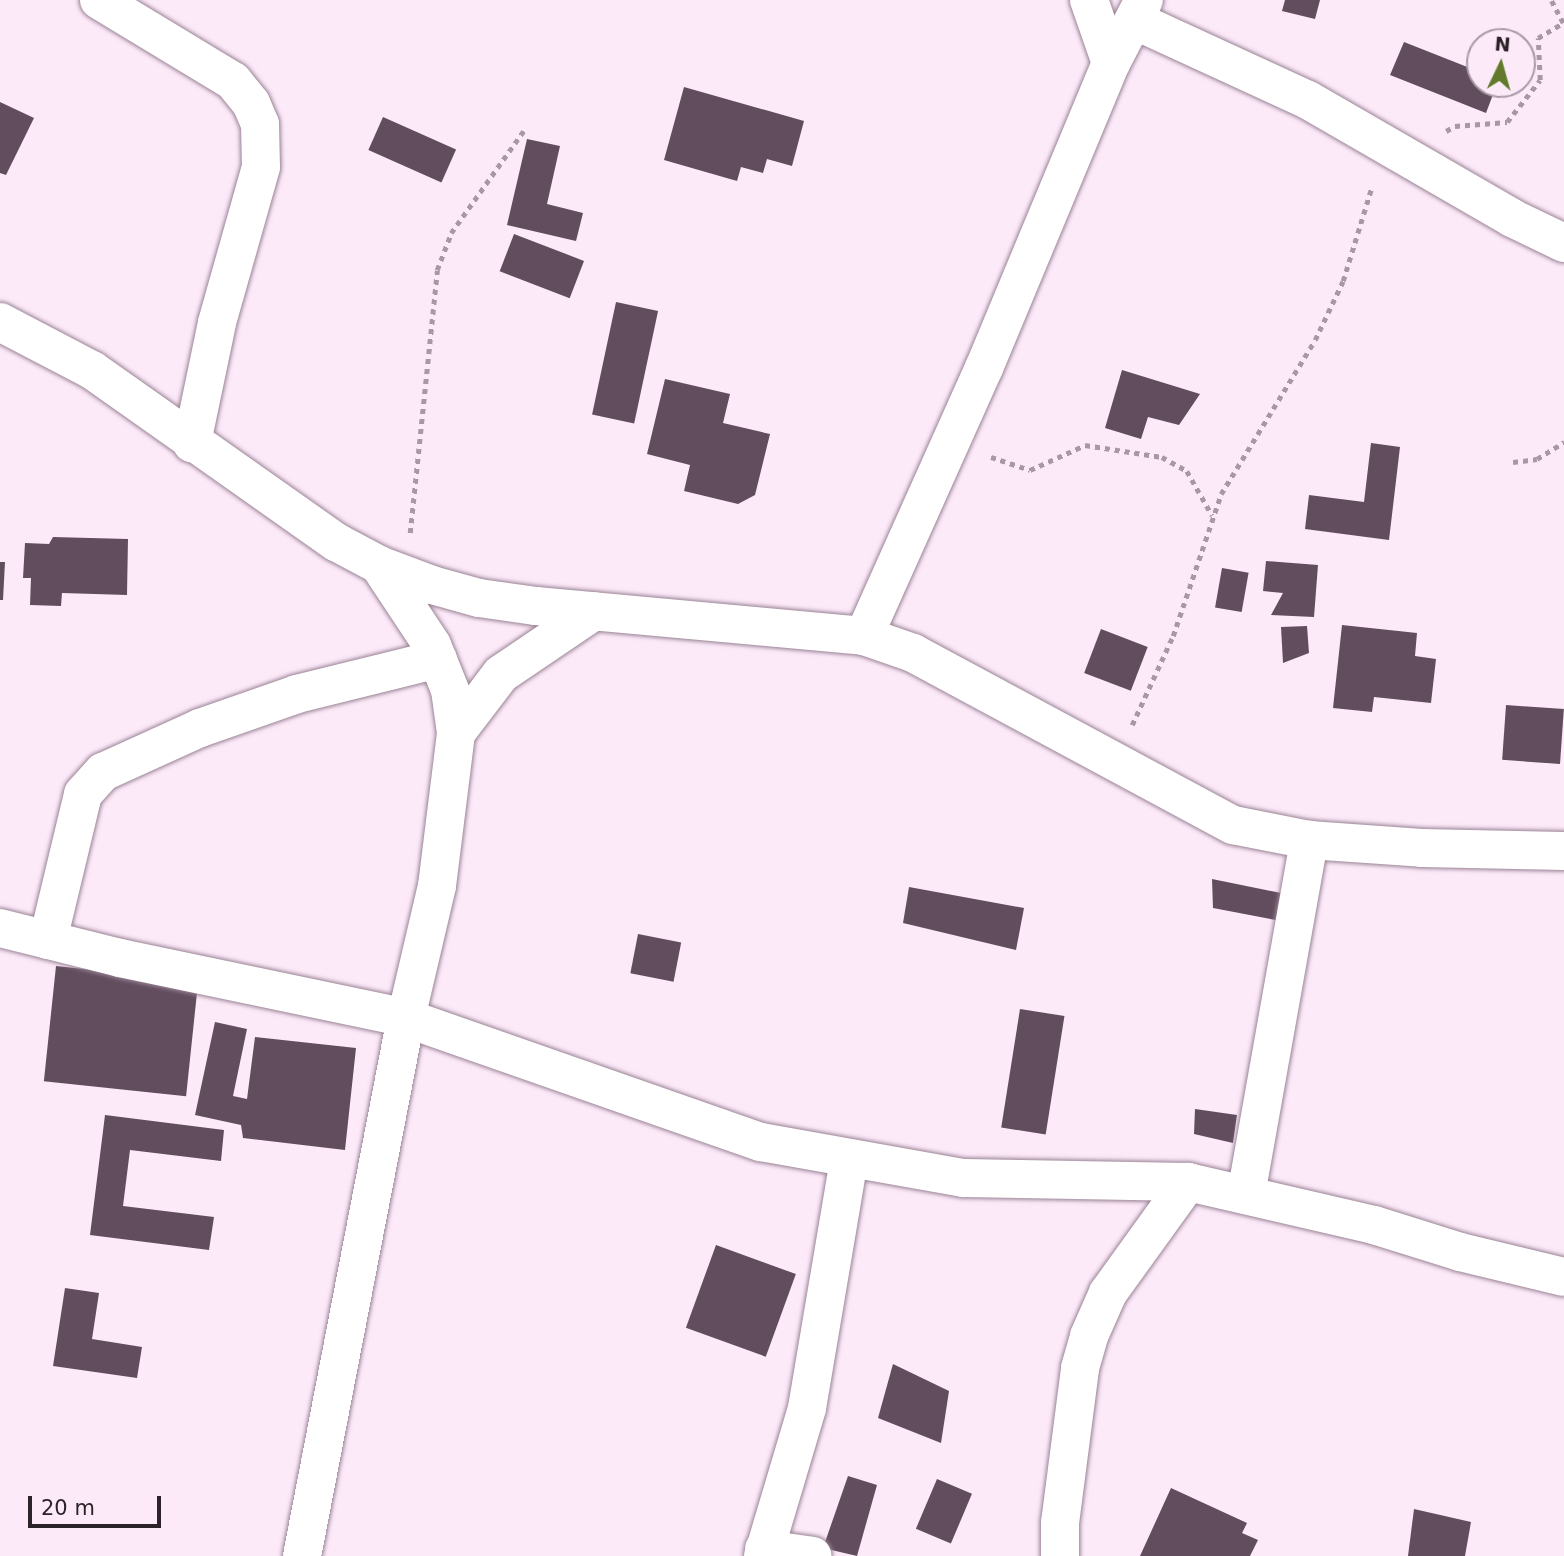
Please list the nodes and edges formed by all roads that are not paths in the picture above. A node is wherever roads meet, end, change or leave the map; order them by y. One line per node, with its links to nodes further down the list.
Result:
1 (99, 0): 7 (street)
2 (1089, 0): 4 (street)
3 (1139, 10): 4 (street); 5 (street)
4 (1111, 63): 10 (street)
5 (1564, 243)
6 (0, 322): 7 (street)
7 (192, 443): 8 (street)
8 (393, 571): 9 (street); 11 (street)
9 (594, 611): 10 (street); 12 (street)
10 (863, 636): 13 (street)
11 (438, 659): 12 (street); 16 (street)
12 (456, 733): 17 (street)
13 (1309, 840): 14 (street); 20 (street)
14 (1564, 851)
15 (0, 928): 16 (street)
16 (48, 940): 17 (street)
17 (406, 1018): 18 (street); 23 (street)
18 (849, 1159): 19 (street); 22 (street)
19 (1188, 1182): 20 (street); 25 (street)
20 (1246, 1195): 21 (street)
21 (1564, 1277)
22 (764, 1552): 24 (street)
23 (302, 1556)
24 (813, 1556)
25 (1060, 1556)

